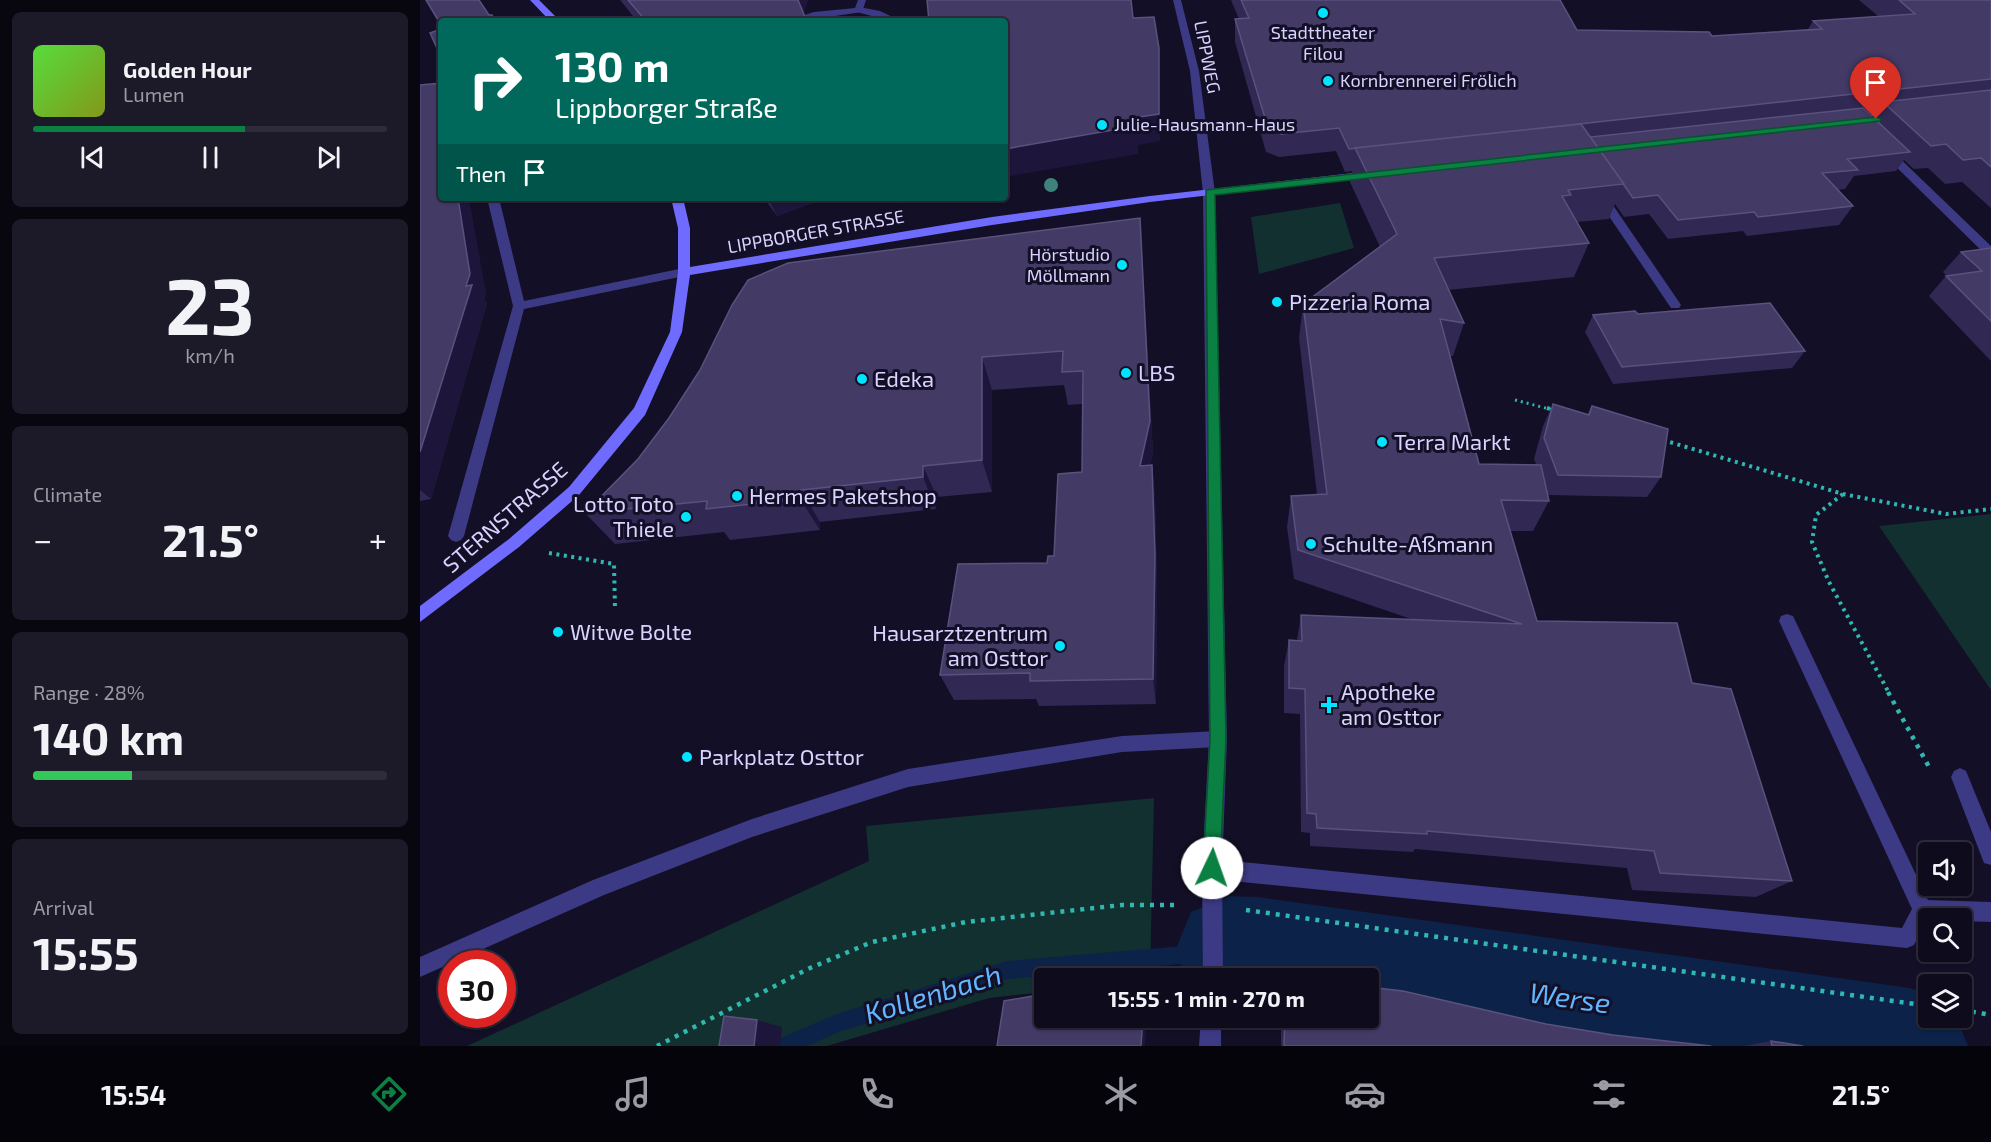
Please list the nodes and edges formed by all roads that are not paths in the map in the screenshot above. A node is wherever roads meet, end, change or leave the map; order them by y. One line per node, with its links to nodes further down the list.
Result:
1 (534, 0): 4 (main road)
2 (1177, 0): 10 (street, LIPPWEG)
3 (861, 5): 5 (street); 6 (street)
4 (552, 18)
5 (802, 18)
6 (889, 18)
7 (1876, 142): 13 (street)
8 (1382, 173): 10 (main road, LIPPBORGER STRASSE)
9 (1591, 181): 15 (street)
10 (1209, 193): 14 (main road, LIPPBORGER STRASSE); 20 (street, LIPPWEG)
11 (494, 201): 16 (street, STERNSTRASSE)
12 (677, 201): 14 (main road, STERNSTRASSE)
13 (1991, 253)
14 (684, 272): 16 (street); 18 (main road, STERNSTRASSE)
15 (1675, 305)
16 (519, 306): 17 (street, STERNSTRASSE)
17 (456, 536)
18 (420, 615)
19 (1787, 621): 24 (street)
20 (1218, 739): 23 (street, LIPPWEG); 28 (street)
21 (1960, 777): 22 (street)
22 (1991, 856)
23 (1212, 868): 27 (street); 29 (street, LIPPWEG)
24 (1921, 908)
25 (1972, 911): 26 (street)
26 (1991, 912)
27 (1918, 917)
28 (420, 967)
29 (1213, 968)
30 (1211, 1028): 31 (street)
31 (1210, 1046)

